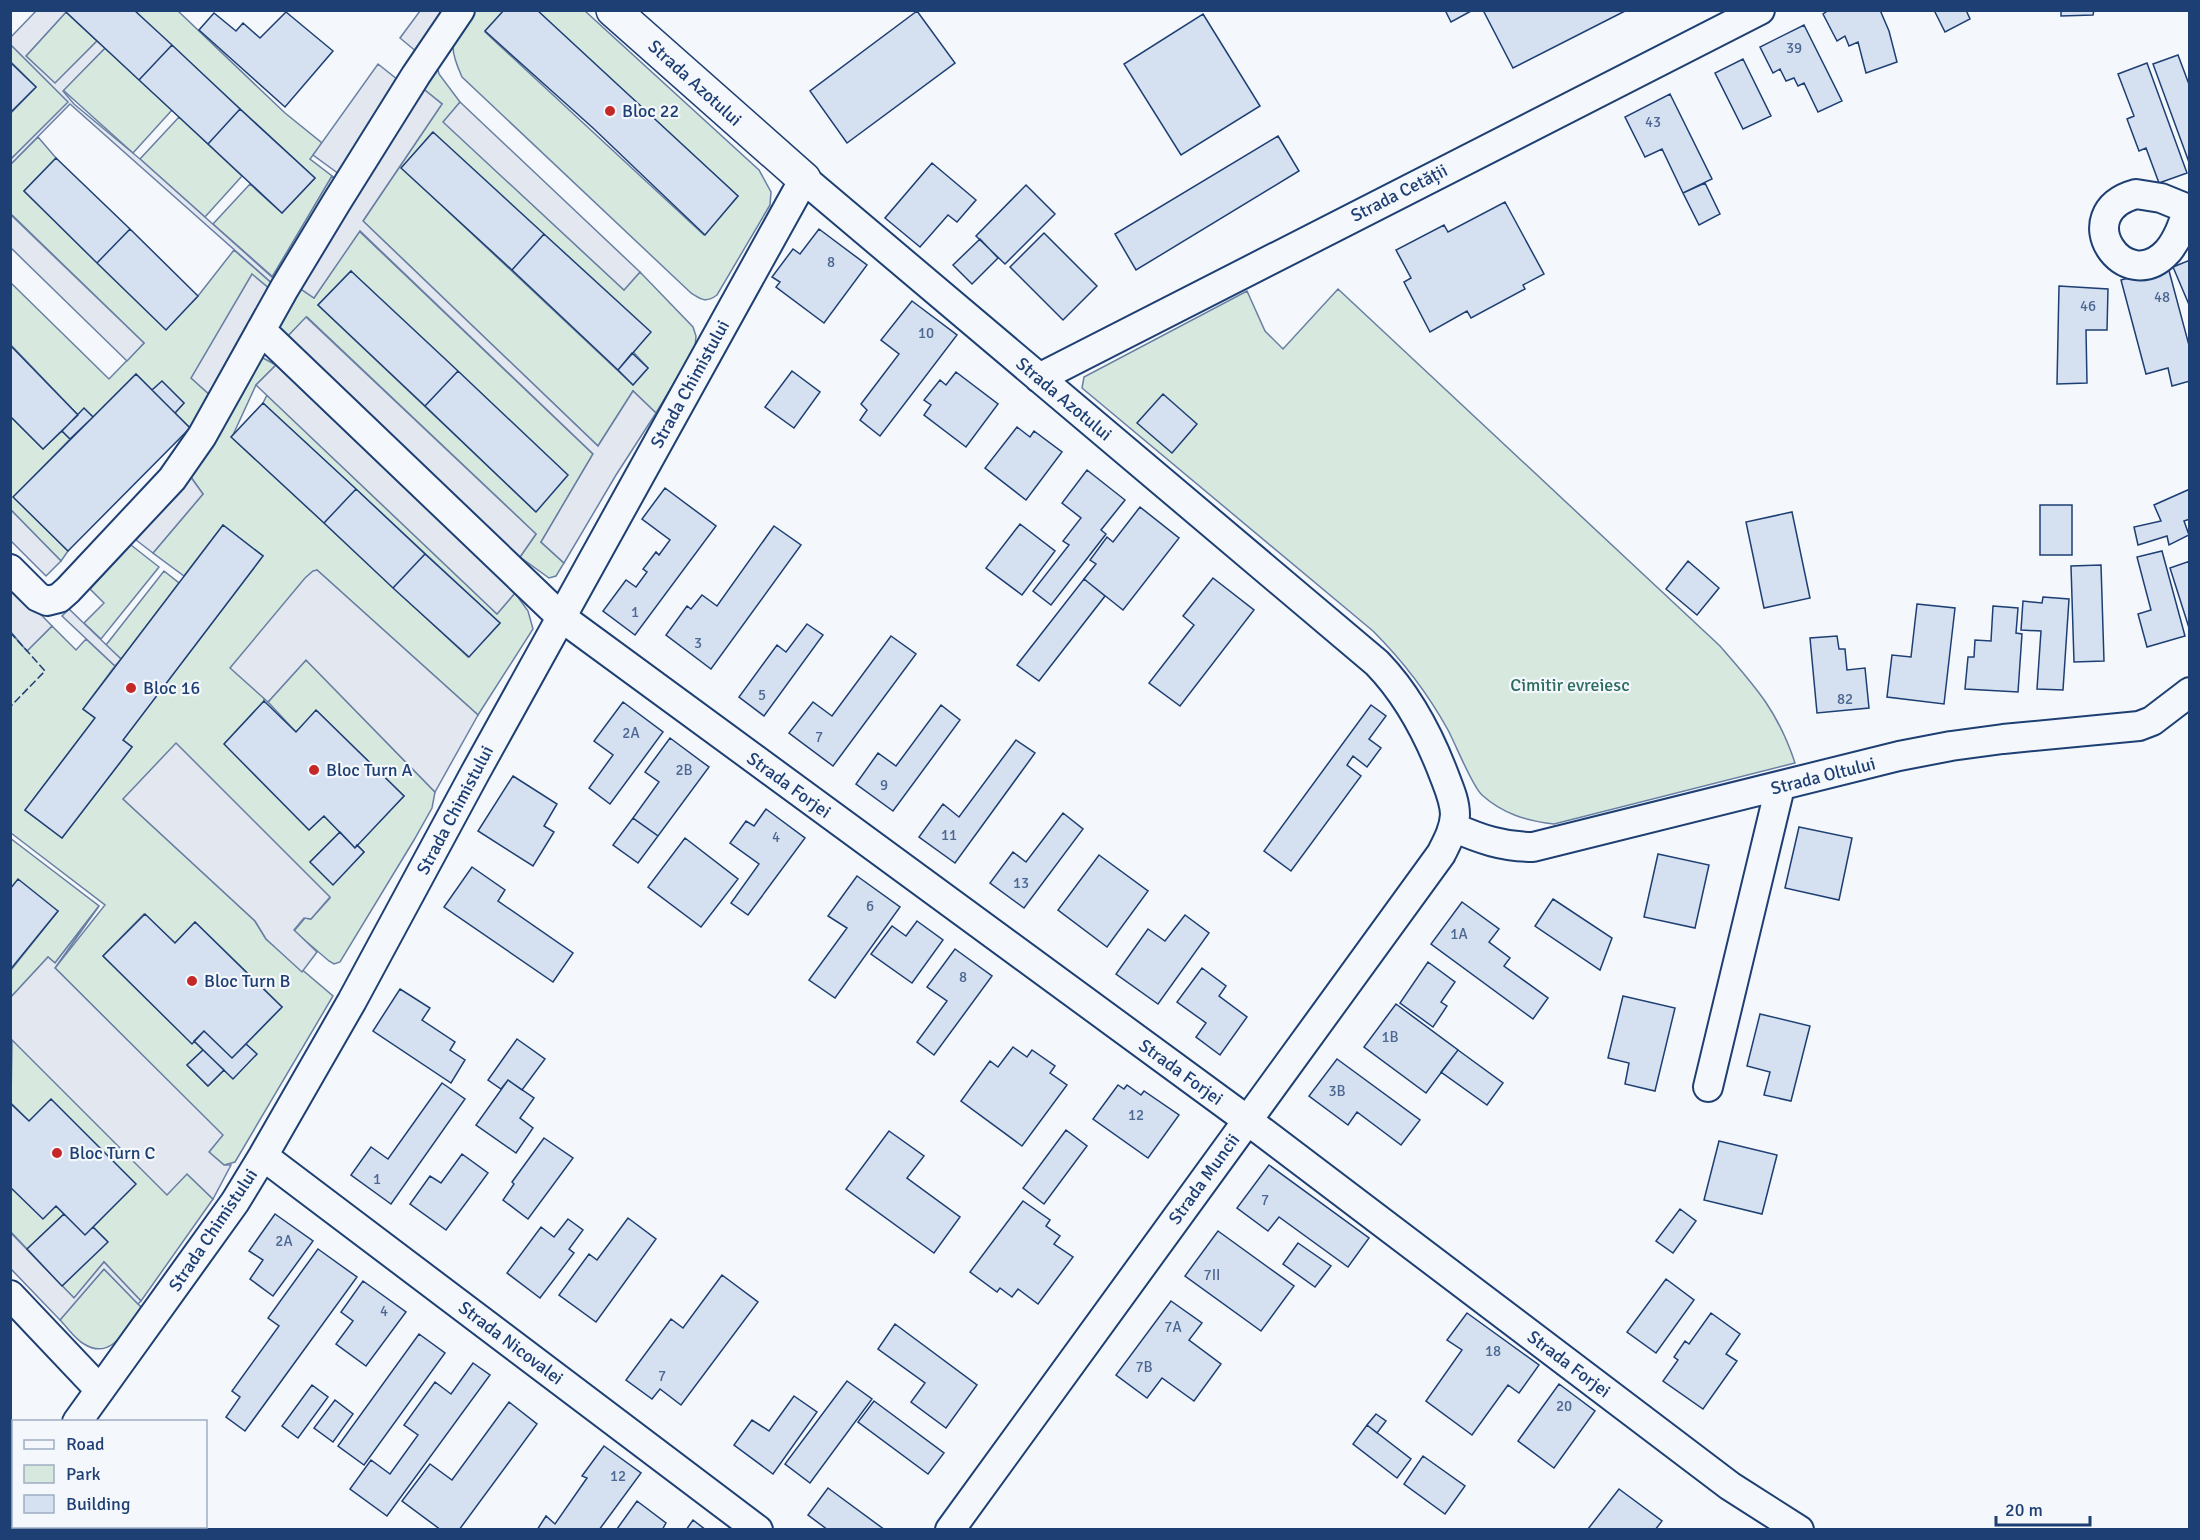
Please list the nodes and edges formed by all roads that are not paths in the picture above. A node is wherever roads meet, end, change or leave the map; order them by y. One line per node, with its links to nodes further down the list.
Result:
1 (460, 10): 5 (street)
2 (613, 10): 4 (street, Strada Azotului)
3 (1760, 10): 6 (street, Strada Cetății)
4 (804, 179): 6 (street, Strada Azotului); 8 (street, Strada Chimistului)
5 (261, 330): 7 (street); 8 (street, Strada Forjei)
6 (1039, 378): 11 (street, Strada Azotului)
7 (10, 569)
8 (561, 617): 13 (street, Strada Forjei); 14 (street, Strada Chimistului)
9 (2190, 692): 10 (street, Strada Oltului)
10 (1780, 787): 11 (street, Strada Oltului); 12 (street)
11 (1454, 827): 13 (street, Strada Muncii)
12 (1708, 1087)
13 (1247, 1120): 19 (street, Strada Muncii); 20 (street, Strada Forjei)
14 (263, 1156): 16 (street, Strada Chimistului); 18 (street, Strada Nicovalei)
15 (10, 1295): 16 (street)
16 (100, 1390): 17 (street, Strada Chimistului)
17 (78, 1420)
18 (758, 1530)
19 (950, 1530)
20 (1799, 1530)

